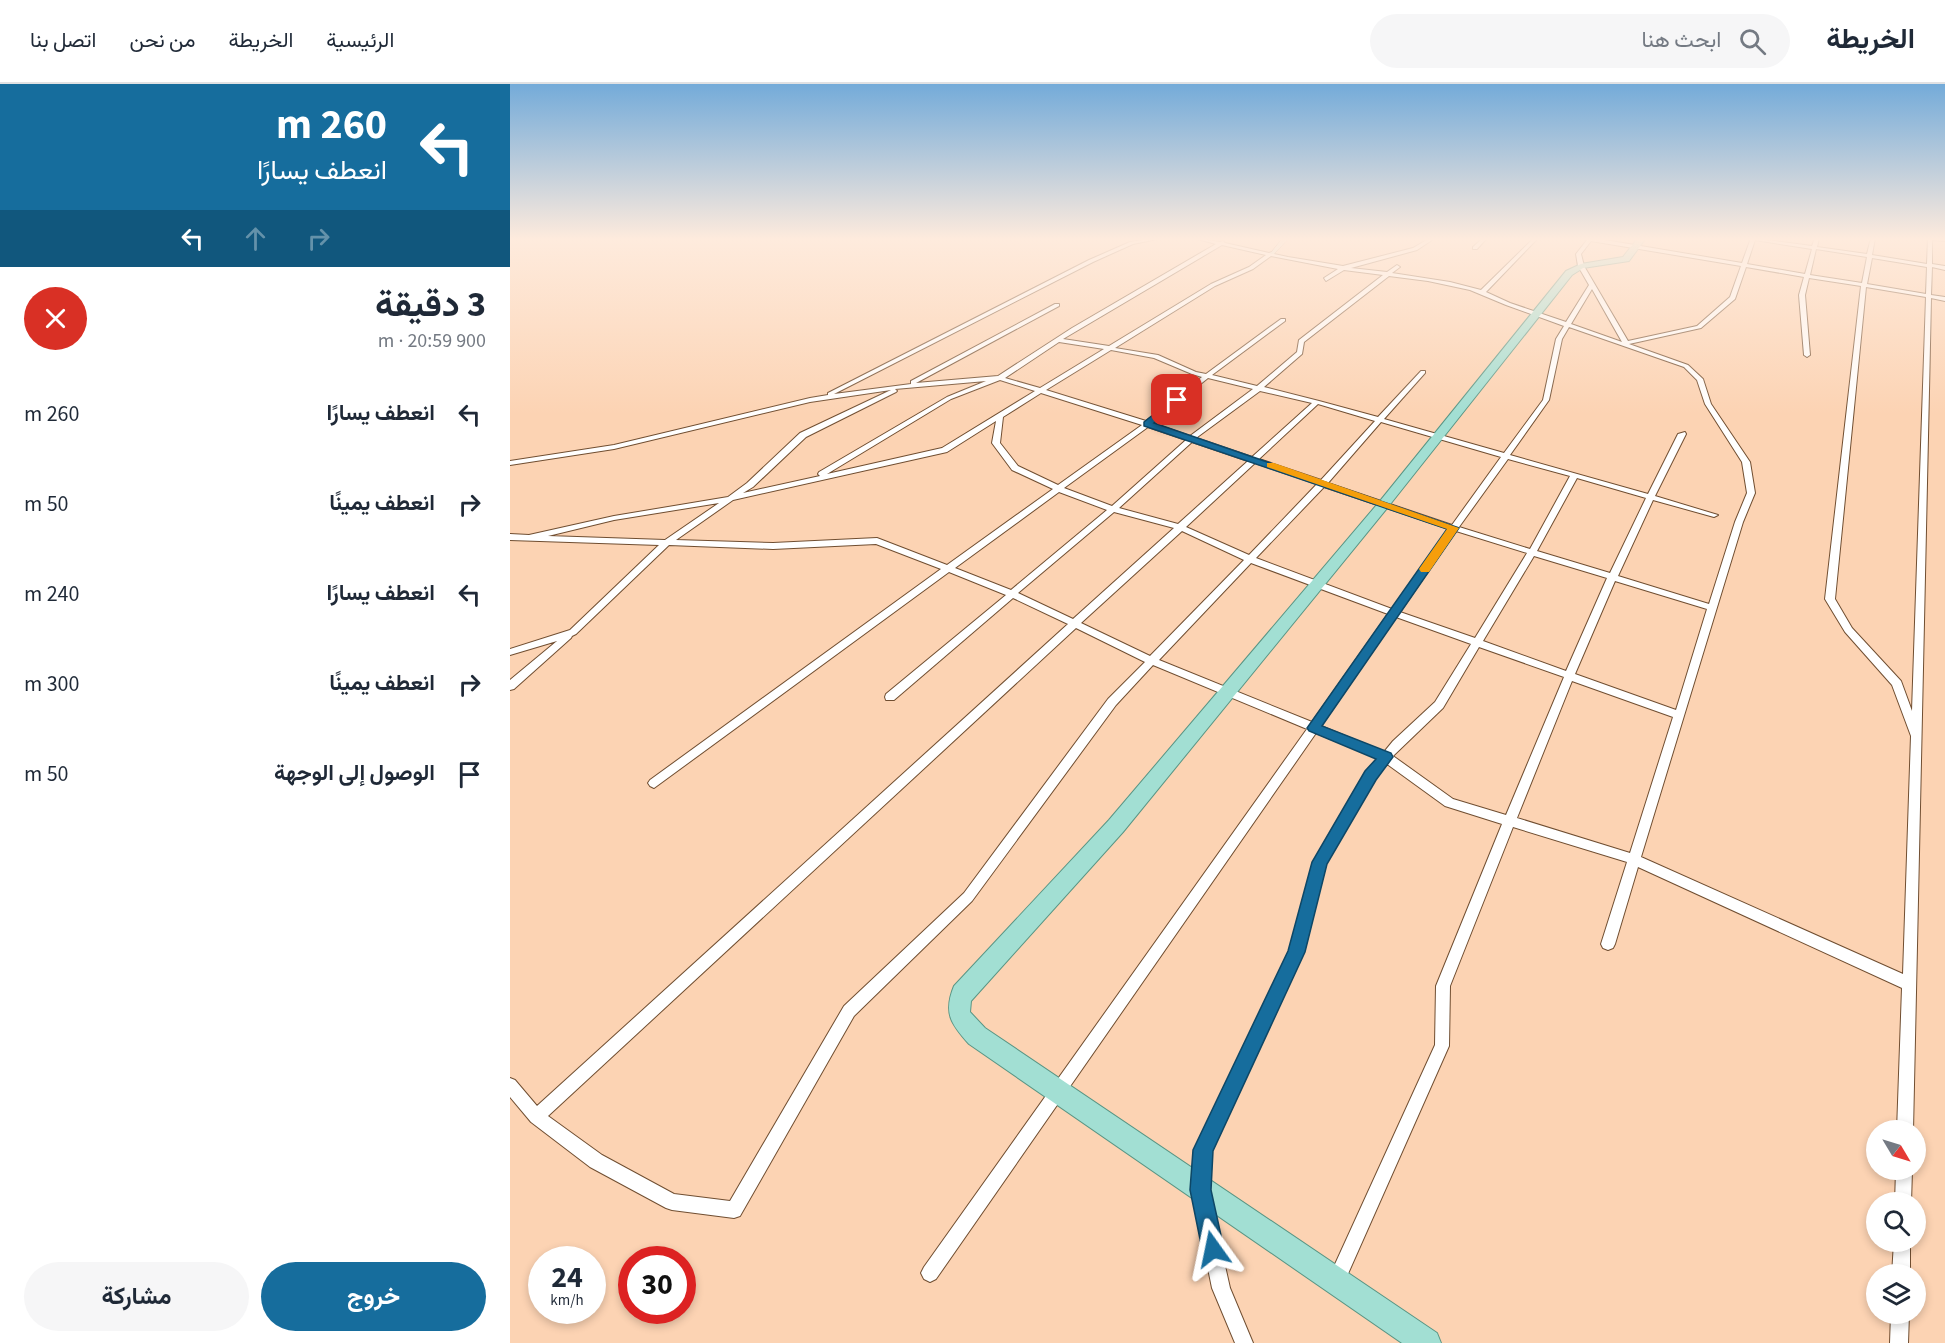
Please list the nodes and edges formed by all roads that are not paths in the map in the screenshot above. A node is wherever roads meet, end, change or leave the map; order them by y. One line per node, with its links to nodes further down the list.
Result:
1 (1929, 296): 71 (street)
2 (1021, 297): 27 (street)
3 (1131, 297): 17 (street)
4 (1194, 297): 19 (street)
5 (1357, 297): 25 (street)
6 (1494, 297): 14 (street)
7 (1550, 297): 14 (main road)
8 (1584, 297): 16 (street)
9 (1599, 297): 18 (street)
10 (1733, 297): 18 (street)
11 (1802, 297): 20 (street)
12 (1863, 297): 71 (street)
13 (1057, 305): 24 (street)
14 (1537, 313): 16 (street); 33 (main road)
15 (1283, 320): 22 (street)
16 (1567, 323): 18 (street); 35 (street)
17 (1058, 340): 19 (street); 23 (street)
18 (1626, 343): 58 (street)
19 (1111, 348): 22 (street); 26 (street)
20 (1807, 355)
21 (1424, 372): 30 (street)
22 (1207, 376): 25 (street); 31 (street)
23 (1000, 378): 24 (street); 26 (street); 39 (street)
24 (905, 386): 27 (street); 43 (street)
25 (1260, 388): 28 (street); 34 (street)
26 (1041, 391): 29 (street); 31 (street)
27 (821, 398): 37 (street)
28 (1317, 402): 30 (street); 36 (street)
29 (1000, 416): 39 (street); 41 (street)
30 (1380, 421): 33 (street); 40 (street)
31 (1147, 424): 34 (street); 41 (street)
32 (1682, 434): 42 (street)
33 (1437, 438): 35 (street); 44 (main road)
34 (1191, 439): 36 (street); 45 (street)
35 (1505, 457): 38 (street); 48 (street)
36 (1255, 460): 40 (street); 47 (street)
37 (510, 463)
38 (1574, 476): 42 (street); 52 (street)
39 (813, 479): 43 (street)
40 (1323, 483): 44 (street); 53 (street)
41 (1057, 488): 45 (street); 54 (street)
42 (1649, 497): 46 (street); 55 (street)
43 (729, 499): 50 (street); 51 (street)
44 (1384, 504): 48 (street); 56 (main road)
45 (1113, 508): 47 (street); 57 (street)
46 (1714, 515)
47 (1182, 528): 53 (street); 60 (street)
48 (1454, 528): 52 (street); 59 (street)
49 (510, 537): 50 (street)
50 (529, 538): 51 (street)
51 (665, 544): 54 (street); 61 (street)
52 (1532, 552): 55 (street); 62 (street)
53 (1250, 559): 56 (street); 64 (street)
54 (946, 569): 57 (street); 73 (street)
55 (1613, 577): 58 (street); 65 (street)
56 (1316, 585): 59 (street); 67 (main road)
57 (1012, 594): 60 (street); 68 (street)
58 (1713, 608): 69 (street)
59 (1394, 613): 62 (street); 70 (street)
60 (1076, 624): 64 (street); 80 (street)
61 (573, 632): 63 (street); 66 (street)
62 (1477, 643): 65 (street); 72 (street)
63 (510, 652)
64 (1152, 661): 67 (street); 80 (street)
65 (1571, 676): 69 (street); 74 (street)
66 (510, 686)
67 (1227, 692): 70 (street); 79 (main road)
68 (890, 697)
69 (1680, 715): 75 (street)
70 (1314, 728): 72 (street); 79 (street)
71 (1916, 739): 77 (street)
72 (1386, 757): 74 (street); 82 (street)
73 (654, 783)
74 (1511, 822): 75 (street); 84 (street)
75 (1634, 859): 76 (street); 77 (street)
76 (1608, 944)
77 (1909, 984): 81 (street)
78 (510, 1085): 80 (street)
79 (1058, 1092): 82 (main road); 83 (street)
80 (536, 1117)
81 (1905, 1120)
82 (1200, 1190): 84 (main road); 86 (street)
83 (930, 1273)
84 (1336, 1281): 87 (main road)
85 (1900, 1324): 88 (street)
86 (1244, 1343)
87 (1427, 1343)
88 (1899, 1343)

